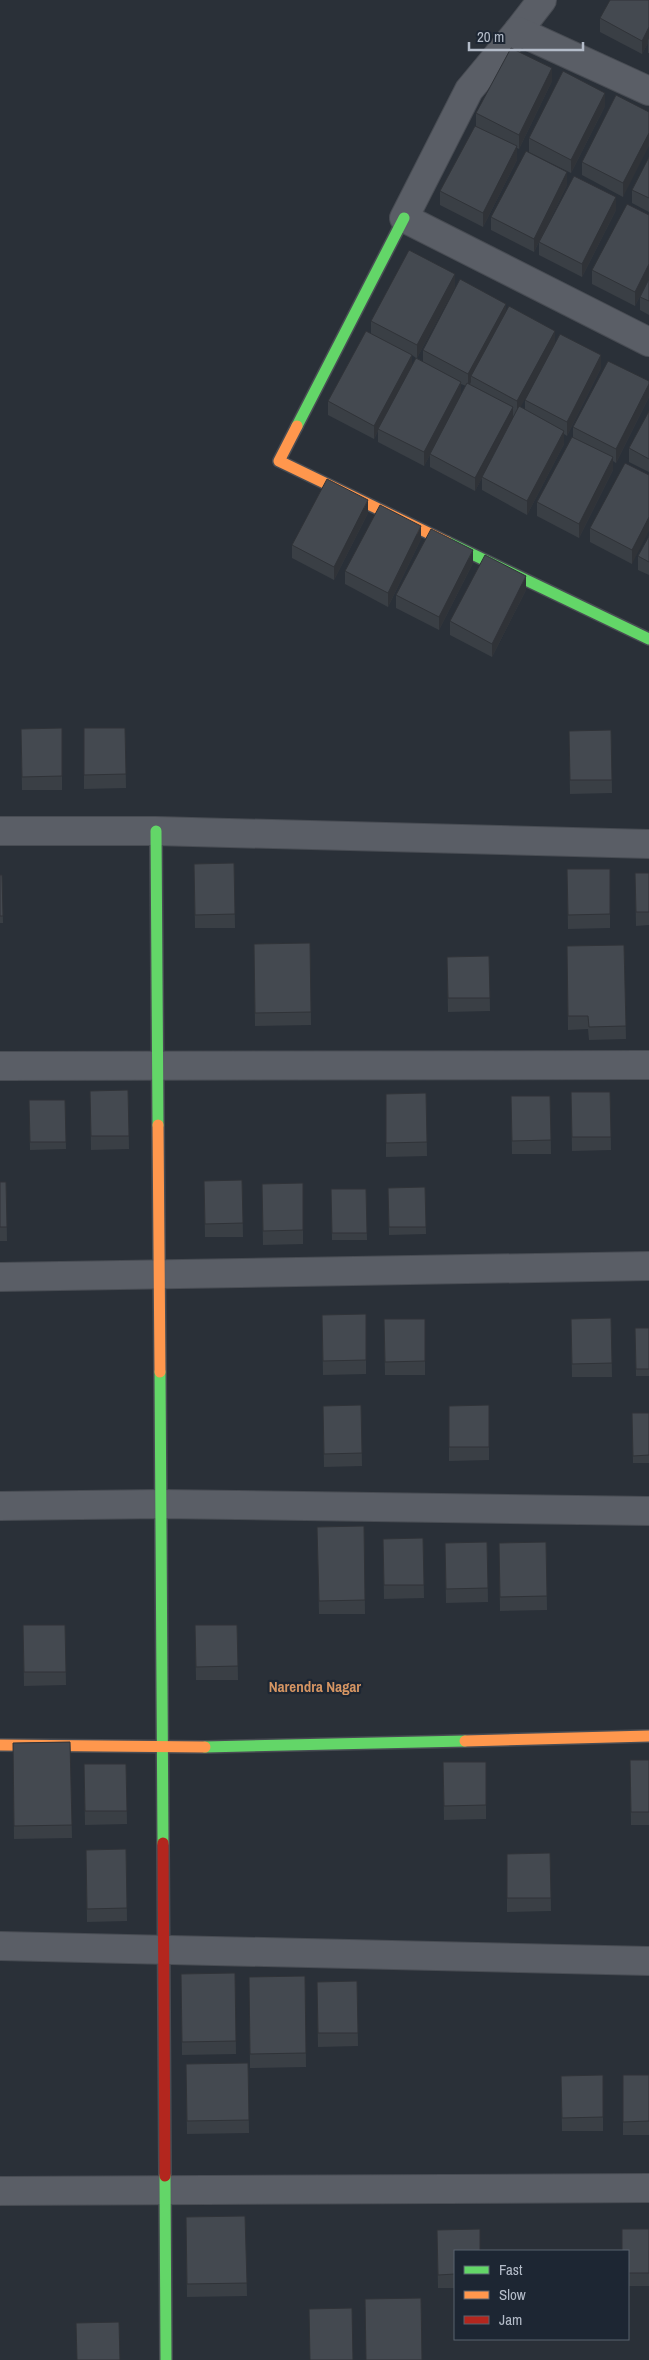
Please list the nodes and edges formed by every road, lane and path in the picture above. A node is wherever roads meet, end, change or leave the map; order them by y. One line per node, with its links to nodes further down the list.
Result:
1 (542, 0): 2 (street)
2 (518, 31): 3 (street); 4 (street)
3 (649, 91)
4 (404, 218): 5 (street); 6 (street)
5 (649, 342)
6 (649, 639)
7 (0, 831): 8 (street)
8 (156, 831): 9 (street); 10 (street)
9 (649, 844)
10 (158, 1065): 11 (street); 12 (street); 14 (street)
11 (649, 1065)
12 (0, 1066)
13 (649, 1266): 14 (street)
14 (159, 1275): 15 (street); 16 (street)
15 (0, 1278)
16 (161, 1504): 17 (street); 18 (street); 21 (street)
17 (0, 1506)
18 (649, 1511)
19 (649, 1736): 21 (street)
20 (0, 1745): 21 (street)
21 (162, 1748): 23 (street)
22 (0, 1946): 23 (street)
23 (164, 1951): 24 (street); 27 (street)
24 (649, 1961)
25 (649, 2188): 27 (street)
26 (0, 2191): 27 (street)
27 (164, 2191): 28 (street)
28 (166, 2360)

